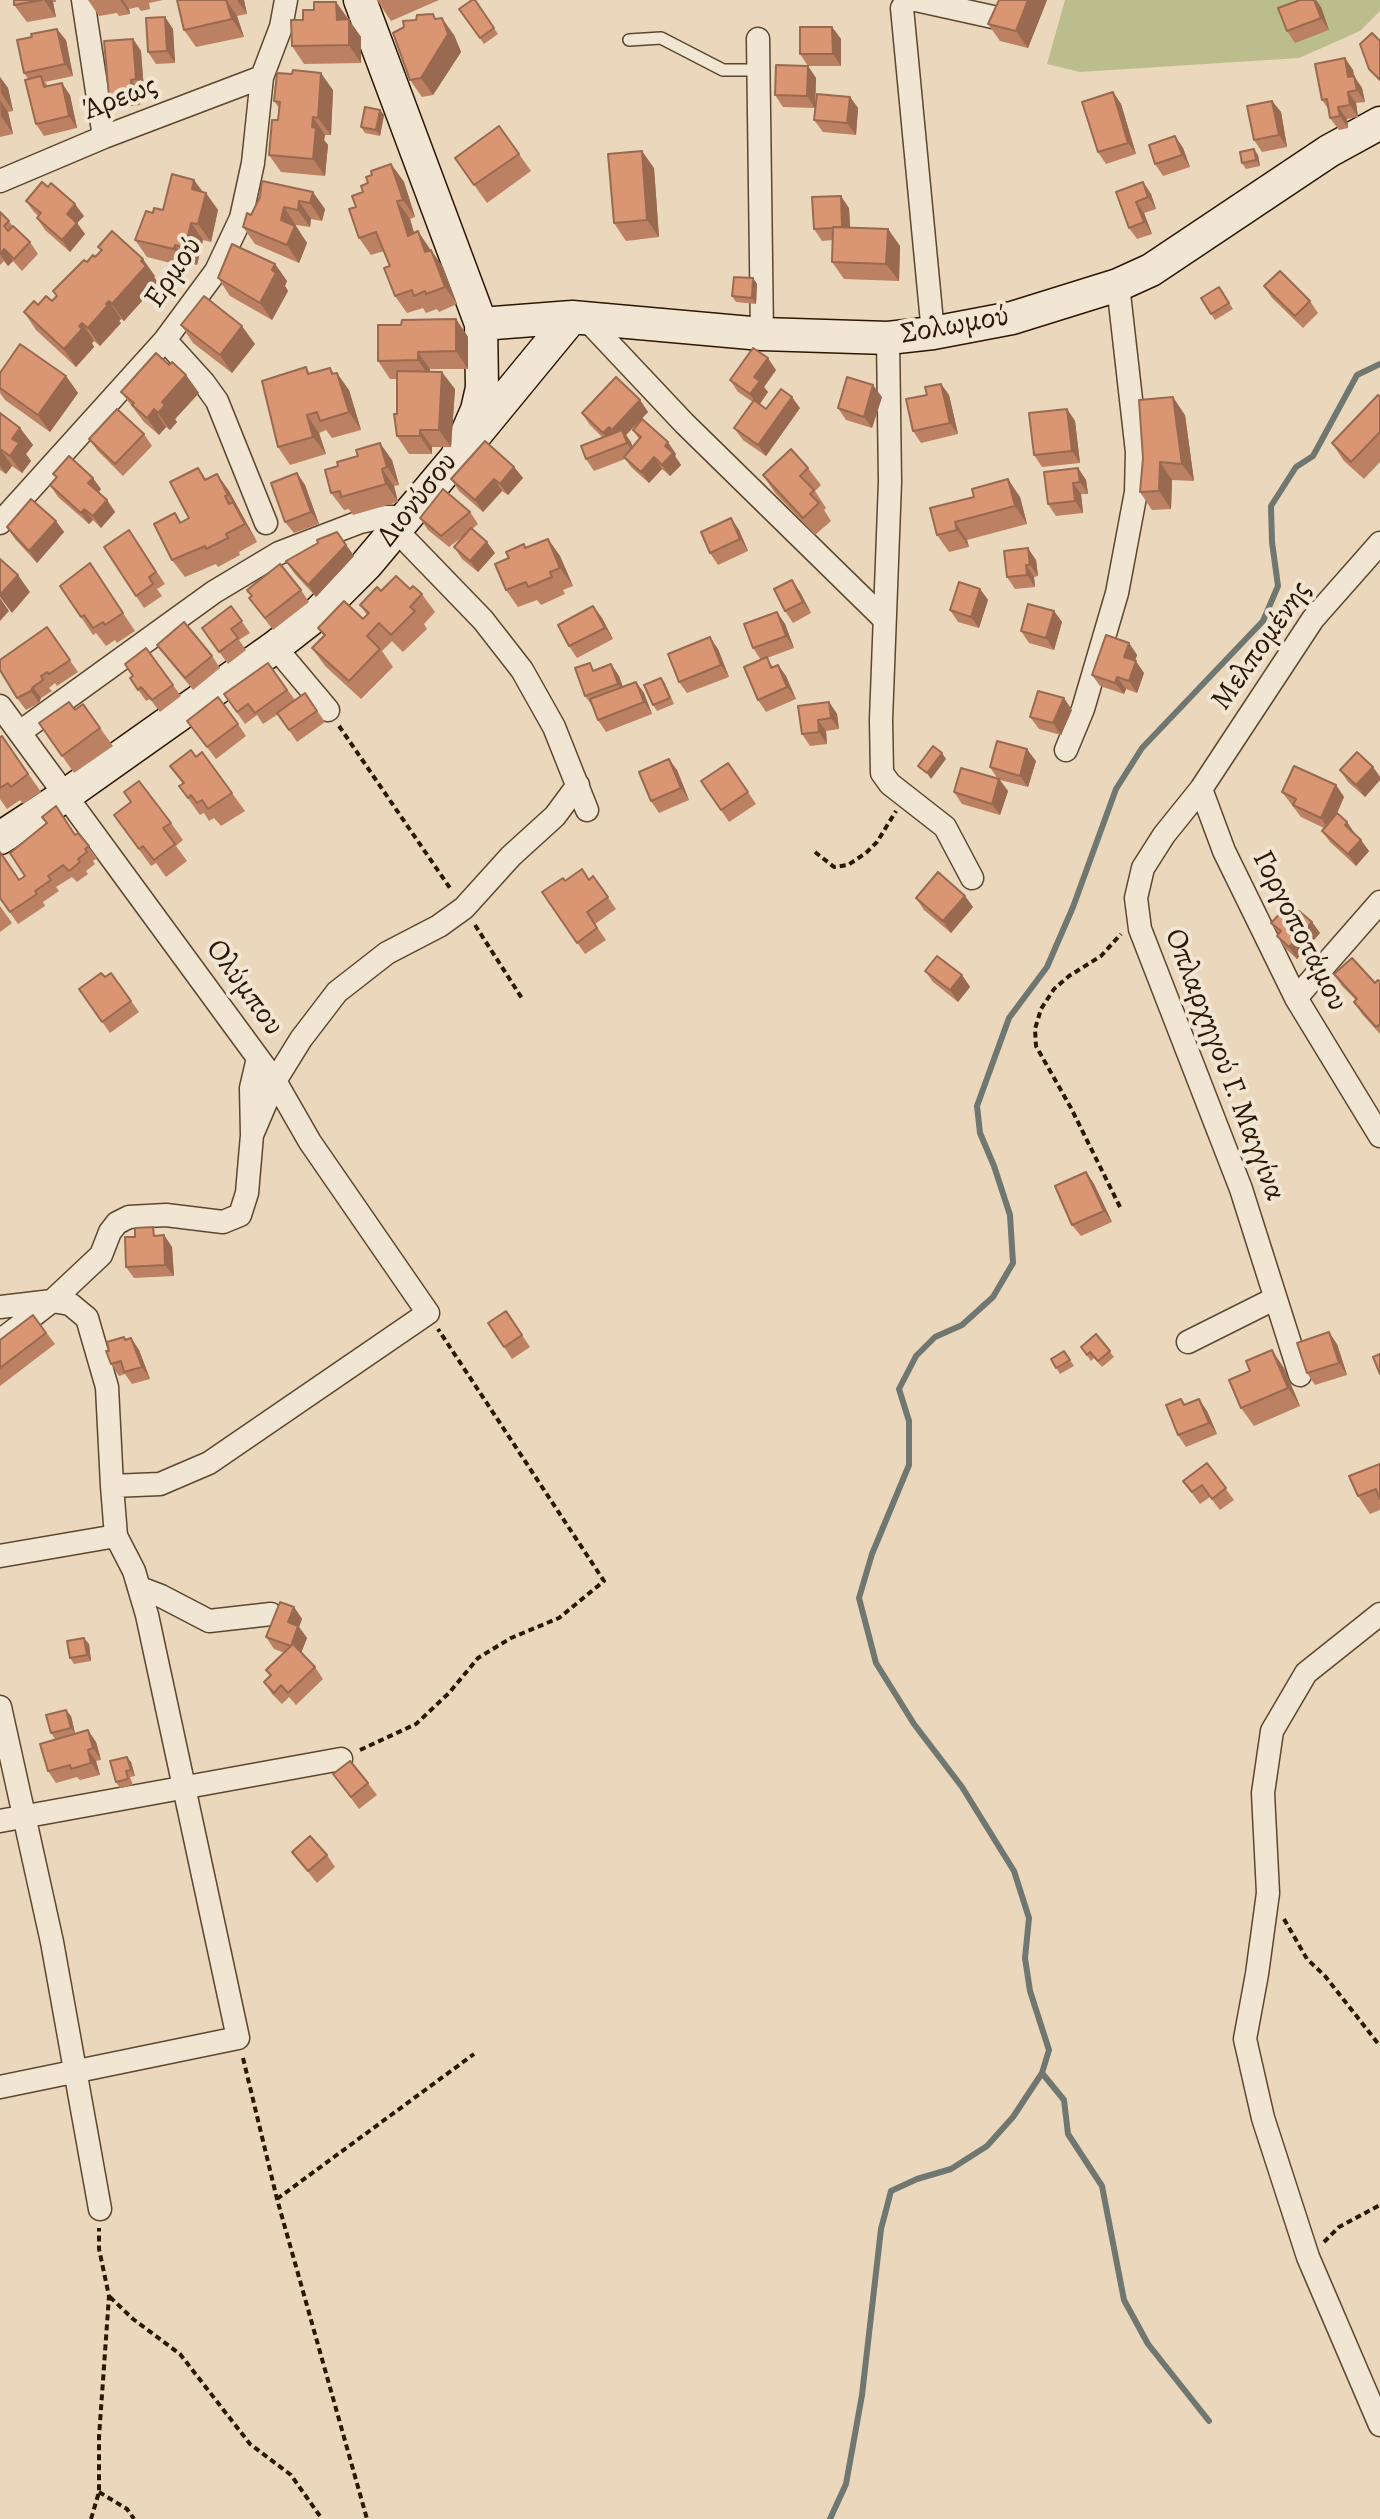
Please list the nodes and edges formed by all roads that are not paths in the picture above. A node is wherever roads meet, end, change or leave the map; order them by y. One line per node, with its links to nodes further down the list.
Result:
1 (83, 0): 11 (street)
2 (286, 0): 9 (street, Ερμού)
3 (360, 0): 15 (street, Διονύσου)
4 (914, 0): 5 (street); 16 (street)
5 (993, 17)
6 (758, 39): 8 (street)
7 (629, 40): 8 (lane)
8 (758, 70): 17 (street)
9 (262, 77): 11 (street, Άρεως); 19 (street, Ερμού)
10 (1380, 123): 13 (street, Σολωμού)
11 (104, 137): 12 (street, Άρεως)
12 (0, 181)
13 (1118, 285): 16 (street, Σολωμού); 30 (street)
14 (579, 318): 15 (street, Σολωμού); 17 (street, Σολωμού); 20 (street); 25 (street)
15 (481, 324): 20 (street, Διονύσου)
16 (933, 333): 18 (street, Σολωμού)
17 (762, 334): 18 (street, Σολωμού)
18 (888, 338): 25 (street)
19 (165, 340): 21 (street, Ερμού); 22 (street)
20 (456, 458): 23 (street, Διονύσου)
21 (0, 523)
22 (266, 523)
23 (402, 524): 26 (street, Διονύσου); 29 (street); 31 (street)
24 (1380, 543): 32 (street, Μελπομένης)
25 (883, 618): 36 (street)
26 (275, 647): 28 (street); 33 (street, Διονύσου)
27 (0, 706): 29 (street, Ολύμπου)
28 (328, 710)
29 (20, 732): 33 (street, Ολύμπου)
30 (1066, 750)
31 (578, 785): 34 (street); 40 (street)
32 (1201, 789): 38 (street, Γοργοποτάμου); 43 (street, Οπλαρχηγού Γ. Μαγγίνα)
33 (66, 795): 35 (street, Διονύσου); 39 (street, Ολύμπου)
34 (587, 810)
35 (0, 838)
36 (972, 878)
37 (1380, 902): 38 (street)
38 (1296, 998): 42 (street, Γοργοποτάμου)
39 (258, 1058): 40 (street, Ολύμπου); 41 (street)
40 (275, 1081): 41 (street); 49 (street, Ολύμπου)
41 (252, 1135): 44 (street)
42 (1380, 1136)
43 (1274, 1299): 47 (street); 48 (street, Οπλαρχηγού Γ. Μαγγίνα)
44 (52, 1301): 45 (street); 46 (street); 49 (street)
45 (0, 1307)
46 (0, 1341)
47 (1188, 1342)
48 (1300, 1375)
49 (112, 1486): 50 (street)
50 (116, 1536): 51 (street); 52 (street)
51 (0, 1556)
52 (140, 1588): 53 (street); 57 (street)
53 (271, 1614)
54 (1380, 1614): 63 (street)
55 (0, 1707): 58 (street)
56 (341, 1759): 57 (street)
57 (184, 1789): 58 (street); 60 (street)
58 (26, 1817): 59 (street); 60 (street)
59 (0, 1821)
60 (74, 2072): 61 (street); 62 (street)
61 (0, 2087)
62 (100, 2209)
63 (1380, 2425)

